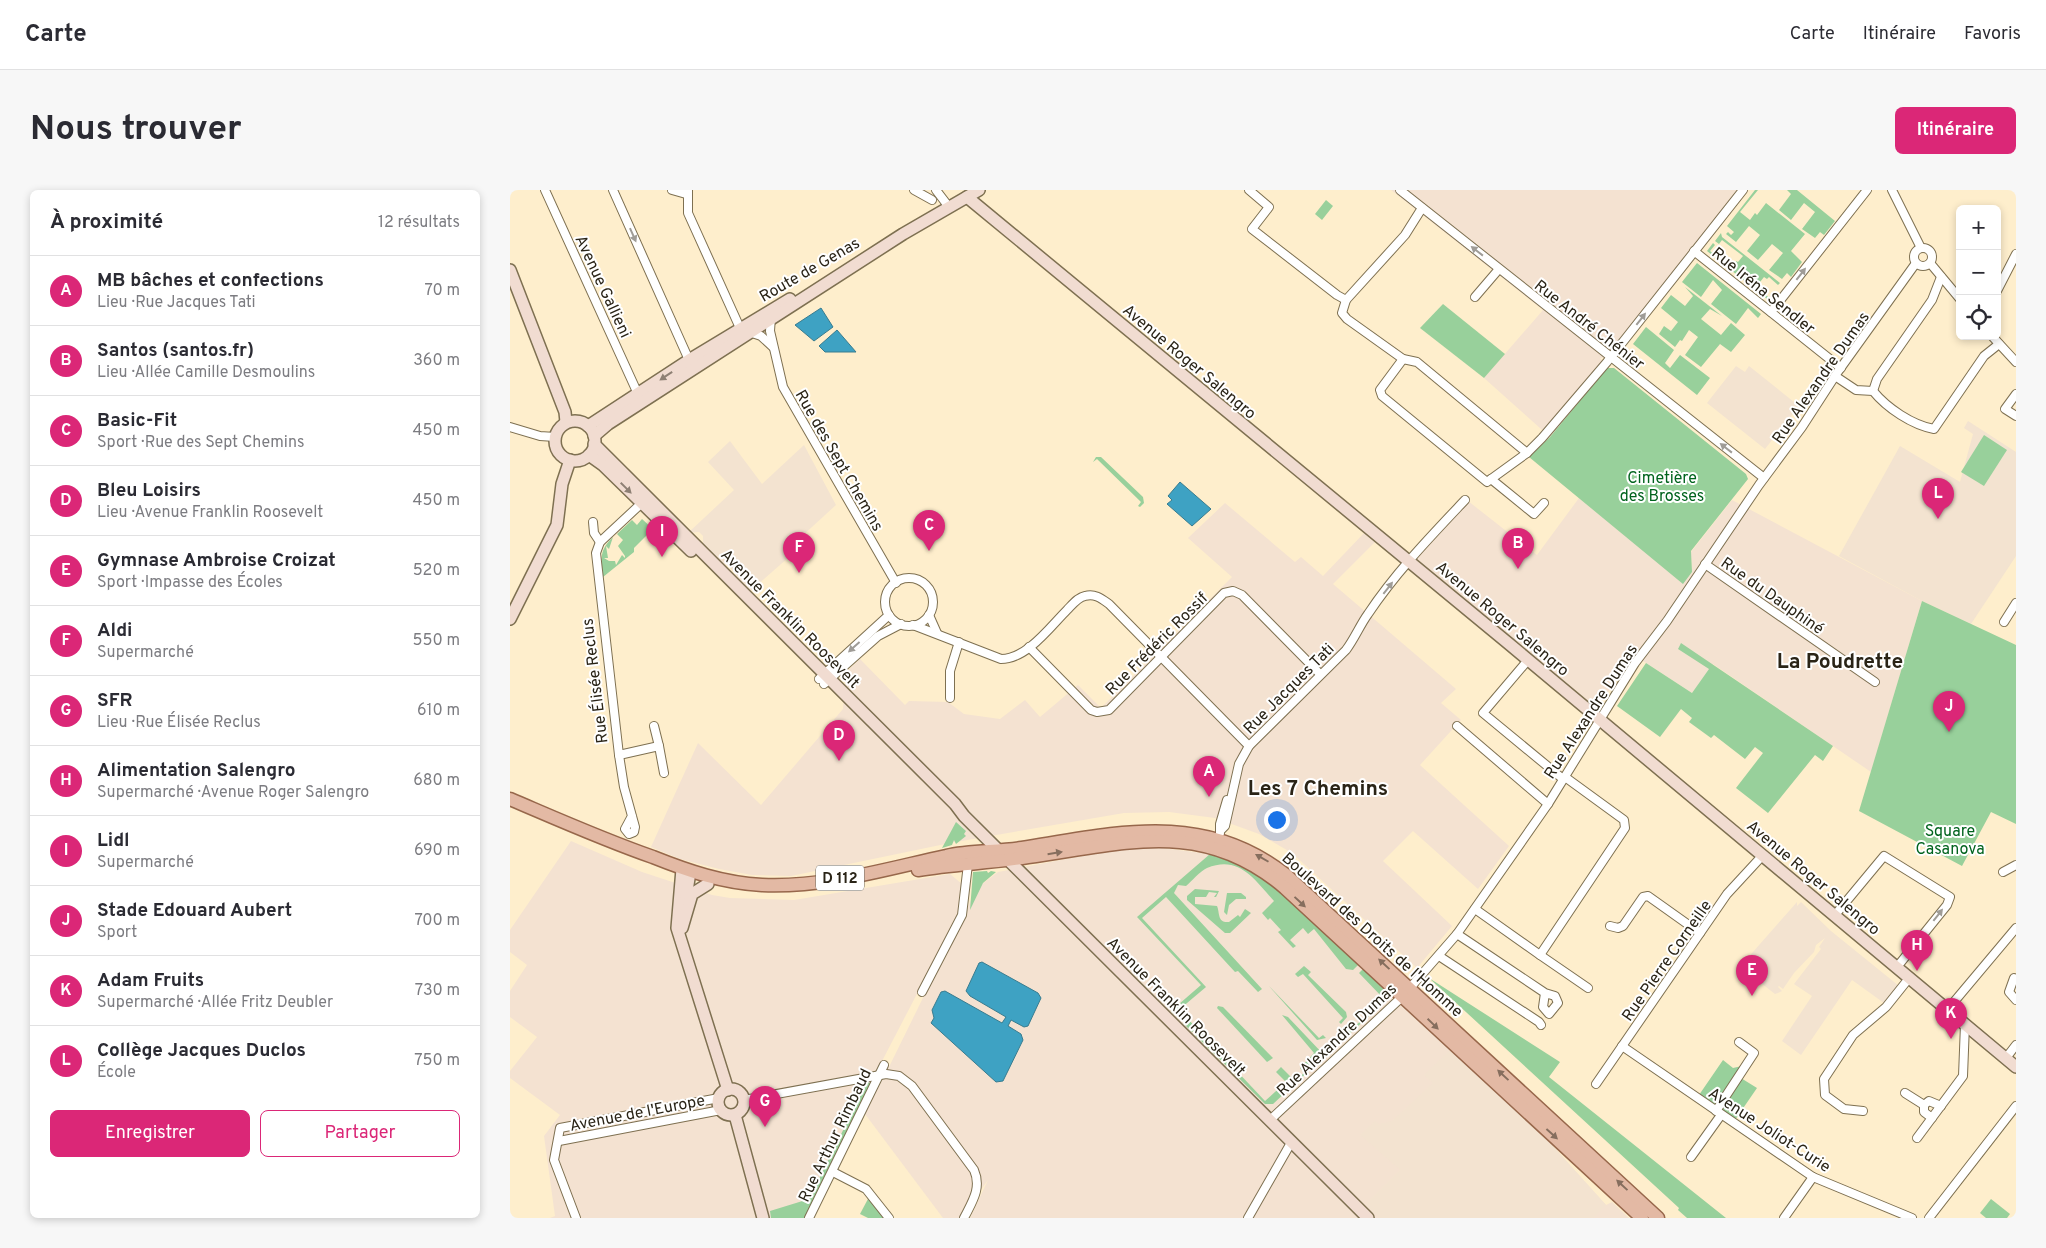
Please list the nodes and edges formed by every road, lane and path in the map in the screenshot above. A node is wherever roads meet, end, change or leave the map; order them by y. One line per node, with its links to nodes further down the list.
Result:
1 (545, 190): 45 (street, Avenue Gallieni)
2 (613, 190): 40 (street, one-way to 40)
3 (672, 190): 12 (street)
4 (914, 190): 14 (street)
5 (936, 190): 15 (street)
6 (978, 190): 13 (street, Route de Genas)
7 (1249, 190): 30 (street)
8 (1400, 190): 16 (street, Rue André Chénier)
9 (1743, 190): 19 (street)
10 (1867, 190): 31 (street, one-way to 10)
11 (1892, 190): 18 (street)
12 (687, 192): 33 (street)
13 (967, 196): 15 (street, Route de Genas); 63 (street, Avenue Roger Salengro)
14 (932, 200)
15 (949, 207): 17 (street, Route de Genas)
16 (1422, 208): 24 (street, Rue André Chénier, one-way to 16); 30 (street)
17 (896, 238): 21 (street, Route de Genas); 32 (street, Route de Genas)
18 (1920, 248): 22 (street); 23 (street)
19 (1694, 251): 31 (street, Rue Iréna Sendler); 38 (street, one-way to 19)
20 (2016, 254): 27 (street)
21 (856, 259): 32 (street); 33 (street, Route de Genas)
22 (1916, 263): 23 (street); 42 (street, Rue Alexandre Dumas)
23 (1930, 263): 26 (street)
24 (1499, 269): 29 (street); 38 (street, Rue André Chénier)
25 (510, 270): 48 (street)
26 (1941, 277): 28 (street); 44 (street)
27 (2001, 283)
28 (1957, 295)
29 (1475, 297)
30 (1346, 300): 39 (street)
31 (1771, 312): 42 (street, Rue Iréna Sendler)
32 (769, 321): 33 (street, Route de Genas); 36 (street, Rue des Sept Chemins)
33 (745, 331): 36 (street); 37 (street, Route de Genas); 40 (street, Route de Genas)
34 (1996, 340): 35 (street)
35 (1999, 344): 41 (street); 44 (street)
36 (773, 347): 67 (street, Rue des Sept Chemins)
37 (712, 357): 40 (street, Route de Genas); 52 (street, Route de Genas)
38 (1611, 357): 53 (street); 56 (street, Rue André Chénier, one-way to 38)
39 (1403, 359): 53 (street); 57 (street)
40 (689, 360): 45 (street, Route de Genas, one-way to 45)
41 (2016, 362)
42 (1841, 368): 43 (street, Rue Alexandre Dumas)
43 (1835, 376): 44 (street); 56 (street, Rue Alexandre Dumas)
44 (1873, 391)
45 (638, 394): 49 (street, Route de Genas)
46 (2016, 394): 47 (street)
47 (2016, 416)
48 (571, 421): 49 (street); 51 (street)
49 (588, 426): 52 (street)
50 (510, 428): 51 (street)
51 (555, 437): 55 (street)
52 (594, 440): 54 (street); 58 (street, Avenue Franklin Roosevelt)
53 (1528, 452): 57 (street)
54 (589, 455): 55 (street); 58 (street, Avenue Franklin Roosevelt, one-way to 58)
55 (567, 459): 71 (street)
56 (1764, 478): 64 (street, Rue Alexandre Dumas)
57 (1489, 480): 60 (street)
58 (645, 500): 62 (street); 65 (street, Avenue Franklin Roosevelt); 66 (street, Avenue Franklin Roosevelt)
59 (1465, 500): 63 (street, Rue Jacques Tati)
60 (1544, 503)
61 (593, 522): 62 (street, Rue Élisée Reclus)
62 (600, 542): 89 (street, Rue Élisée Reclus)
63 (1408, 561): 79 (street, Avenue Roger Salengro); 80 (street, Rue Jacques Tati, one-way to 63)
64 (1705, 564): 82 (street, Rue du Dauphiné); 84 (street, Rue Alexandre Dumas)
65 (715, 574): 66 (street); 81 (street, Avenue Franklin Roosevelt)
66 (729, 579): 81 (street, Avenue Franklin Roosevelt)
67 (896, 583): 69 (street); 70 (street)
68 (2015, 607): 72 (street)
69 (889, 615): 73 (street); 81 (street, one-way to 81)
70 (929, 615): 74 (street); 75 (street)
71 (510, 620)
72 (2004, 622)
73 (901, 624): 74 (street); 81 (street)
74 (913, 625): 75 (street)
75 (937, 633): 76 (street)
76 (960, 642): 77 (street); 83 (street)
77 (1029, 646): 78 (street); 78 (street, Rue Frédéric Rossif)
78 (1162, 657): 80 (street, Rue Frédéric Rossif); 88 (street)
79 (1528, 660): 84 (street, Avenue Roger Salengro); 91 (street)
80 (1320, 674): 88 (street, Rue Jacques Tati)
81 (824, 679): 97 (street, Avenue Franklin Roosevelt)
82 (1875, 682)
83 (950, 698)
84 (1598, 719): 91 (street, Rue Alexandre Dumas); 98 (street, Avenue Roger Salengro)
85 (654, 726): 87 (street)
86 (1457, 726): 93 (street)
87 (659, 746): 89 (street); 90 (street)
88 (1249, 746): 96 (street, Rue Jacques Tati)
89 (619, 755): 95 (street, Rue Élisée Reclus)
90 (664, 773)
91 (1564, 778): 93 (street, Rue Alexandre Dumas); 112 (street)
92 (510, 799): 102 (main road, D 112)
93 (1548, 804): 104 (street, Rue Alexandre Dumas)
94 (510, 809): 102 (main road, D 112)
95 (632, 816)
96 (1218, 839): 97 (main road, Boulevard des Droits de l'Homme); 119 (main road, Boulevard des Droits de l'Homme)
97 (1003, 855): 99 (main road, D 112); 102 (main road, D 112); 145 (street, Avenue Franklin Roosevelt)
98 (1763, 855): 105 (street, Avenue Roger Salengro); 109 (street, Rue Pierre Corneille)
99 (968, 864): 103 (main road, D 112); 118 (street)
100 (2016, 865): 101 (street)
101 (2003, 872)
102 (685, 874): 103 (main road, D 112); 108 (street); 111 (street)
103 (708, 884): 108 (street)
104 (1475, 909): 110 (street, Rue Alexandre Dumas); 112 (street)
105 (1835, 915): 114 (street, Avenue Roger Salengro); 114 (street, one-way to 105)
106 (1610, 926): 109 (street)
107 (2016, 928): 122 (street)
108 (682, 930): 111 (street)
109 (1700, 933): 127 (street, Rue Pierre Corneille)
110 (1457, 934): 113 (street, Rue Alexandre Dumas); 120 (street)
111 (683, 950): 133 (street)
112 (1540, 955): 117 (street)
113 (1438, 956): 119 (street, Rue Alexandre Dumas); 124 (street)
114 (1897, 967): 115 (street, Avenue Roger Salengro)
115 (1910, 977): 122 (street, Avenue Roger Salengro); 141 (street)
116 (2014, 978): 121 (street)
117 (1588, 988)
118 (922, 992)
119 (1407, 992): 145 (street, Rue Alexandre Dumas); 159 (main road, Boulevard des Droits de l'Homme, one-way to 159); 160 (main road, Boulevard des Droits de l'Homme, one-way to 119)
120 (1545, 993)
121 (2016, 1000)
122 (1948, 1010): 123 (street, Avenue Roger Salengro)
123 (1965, 1024): 128 (street, Avenue Roger Salengro); 138 (street)
124 (1541, 1025)
125 (1738, 1042): 142 (street)
126 (2016, 1045): 128 (street)
127 (1622, 1046): 132 (street, Rue Pierre Corneille); 142 (street, Avenue Joliot-Curie)
128 (2006, 1058): 130 (street, Avenue Roger Salengro)
129 (884, 1065): 131 (street, Rue Arthur Rimbaud)
130 (2016, 1067)
131 (879, 1075): 136 (street); 150 (street, Rue Arthur Rimbaud); 156 (street)
132 (1596, 1084)
133 (728, 1090): 135 (street); 136 (street)
134 (1905, 1093): 137 (street)
135 (719, 1098): 140 (street); 147 (street, Avenue de l'Europe)
136 (744, 1100): 143 (street)
137 (1924, 1105): 138 (street); 144 (street)
138 (1941, 1106): 144 (street)
139 (2016, 1106): 163 (street)
140 (721, 1110): 143 (street); 147 (street, Avenue de l'Europe)
141 (1863, 1111)
142 (1718, 1113): 149 (street); 151 (street, Avenue Joliot-Curie)
143 (735, 1115): 153 (street)
144 (1932, 1118): 146 (street)
145 (1270, 1120): 148 (street, Avenue Franklin Roosevelt)
146 (1917, 1138)
147 (559, 1141): 152 (street)
148 (1292, 1142): 157 (street); 158 (street, Avenue Franklin Roosevelt)
149 (1691, 1157)
150 (833, 1172): 154 (street, Rue Arthur Rimbaud); 155 (street)
151 (1813, 1177): 161 (street); 162 (street, Avenue Joliot-Curie)
152 (576, 1218)
153 (763, 1218)
154 (810, 1218)
155 (889, 1218)
156 (964, 1218)
157 (1248, 1218)
158 (1368, 1218)
159 (1642, 1218)
160 (1658, 1218)
161 (1784, 1218)
162 (1912, 1218)
163 (1930, 1218)

